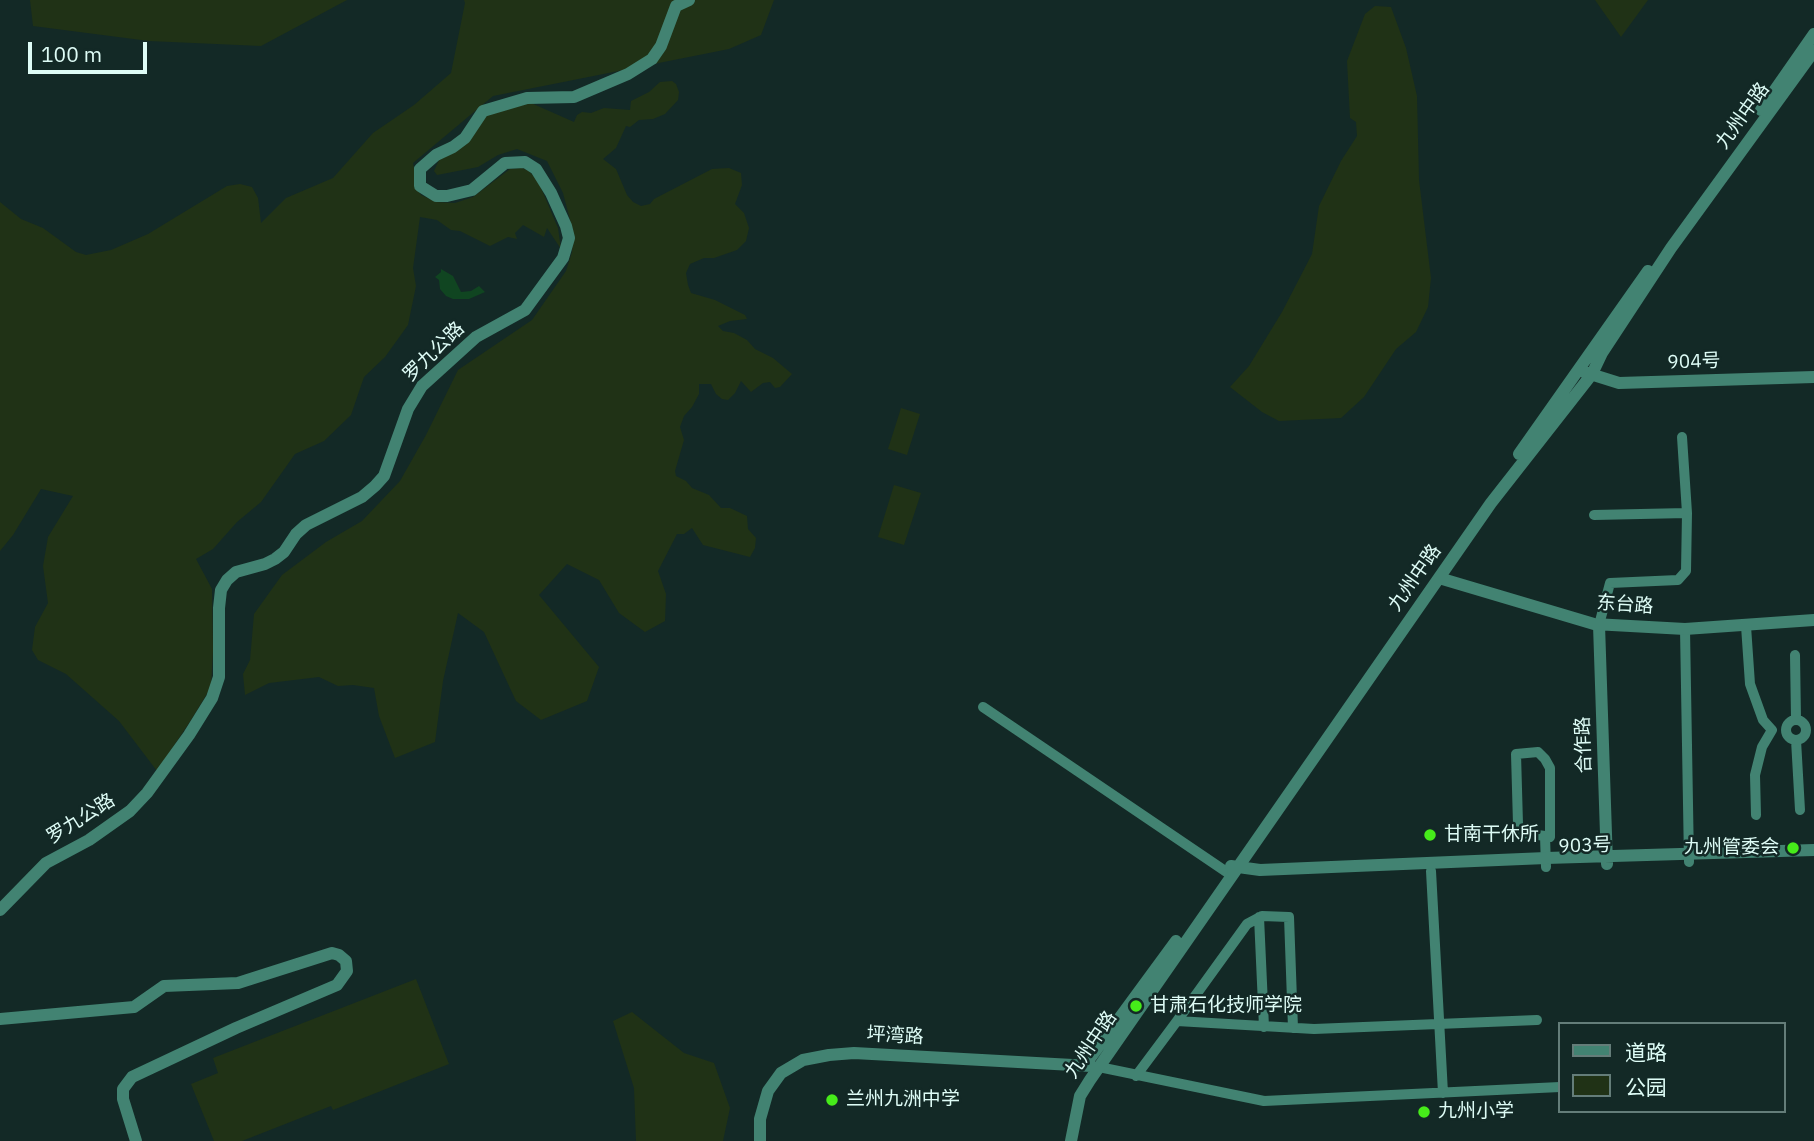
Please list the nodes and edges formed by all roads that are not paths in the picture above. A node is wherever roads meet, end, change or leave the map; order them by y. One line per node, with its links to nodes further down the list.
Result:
1 (689, 0): 32 (street, 罗九公路)
2 (1814, 34): 4 (street)
3 (1814, 51): 4 (street, 九州中路)
4 (1586, 370): 5 (street); 6 (street, 904号); 10 (street, 九州中路); 30 (street)
5 (1814, 370)
6 (1814, 377)
7 (1682, 437): 8 (street)
8 (1687, 513): 9 (street); 12 (street)
9 (1594, 514)
10 (1438, 578): 12 (street, 东台路); 30 (street, 九州中路)
11 (1814, 620): 13 (street, 东台路)
12 (1599, 625): 14 (street, 东台路); 28 (street, 合作路)
13 (1746, 626): 14 (street, 东台路); 19 (street)
14 (1685, 629): 26 (street)
15 (1795, 655): 17 (street)
16 (984, 707): 30 (street)
17 (1796, 719): 18 (street); 20 (street)
18 (1810, 729): 21 (street)
19 (1772, 730): 20 (street); 23 (street)
20 (1786, 730): 21 (street)
21 (1796, 740): 22 (street)
22 (1800, 810)
23 (1756, 815)
24 (1545, 836): 24 (street); 29 (street)
25 (1814, 850): 26 (street)
26 (1689, 858): 27 (street, 903号); 28 (street, 903号)
27 (1814, 858)
28 (1607, 861): 29 (street, 903号)
29 (1546, 862): 30 (street); 31 (street, 903号)
30 (1231, 870): 31 (street, 903号); 40 (street); 41 (street, 九州中路)
31 (1431, 871): 37 (street)
32 (0, 910)
33 (1259, 918): 36 (street); 38 (street); 39 (street)
34 (0, 1019): 45 (street)
35 (1537, 1020): 37 (street)
36 (1177, 1021): 38 (street); 42 (street)
37 (1439, 1025): 39 (street); 44 (street)
38 (1264, 1027): 39 (street)
39 (1293, 1028)
40 (1085, 1065): 41 (street, 坪湾路); 46 (street, 坪湾路)
41 (1099, 1067): 42 (street); 47 (street, 九州中路)
42 (1136, 1076): 44 (street)
43 (1559, 1087): 44 (street)
44 (1443, 1093)
45 (136, 1141)
46 (760, 1141)
47 (1071, 1141)

